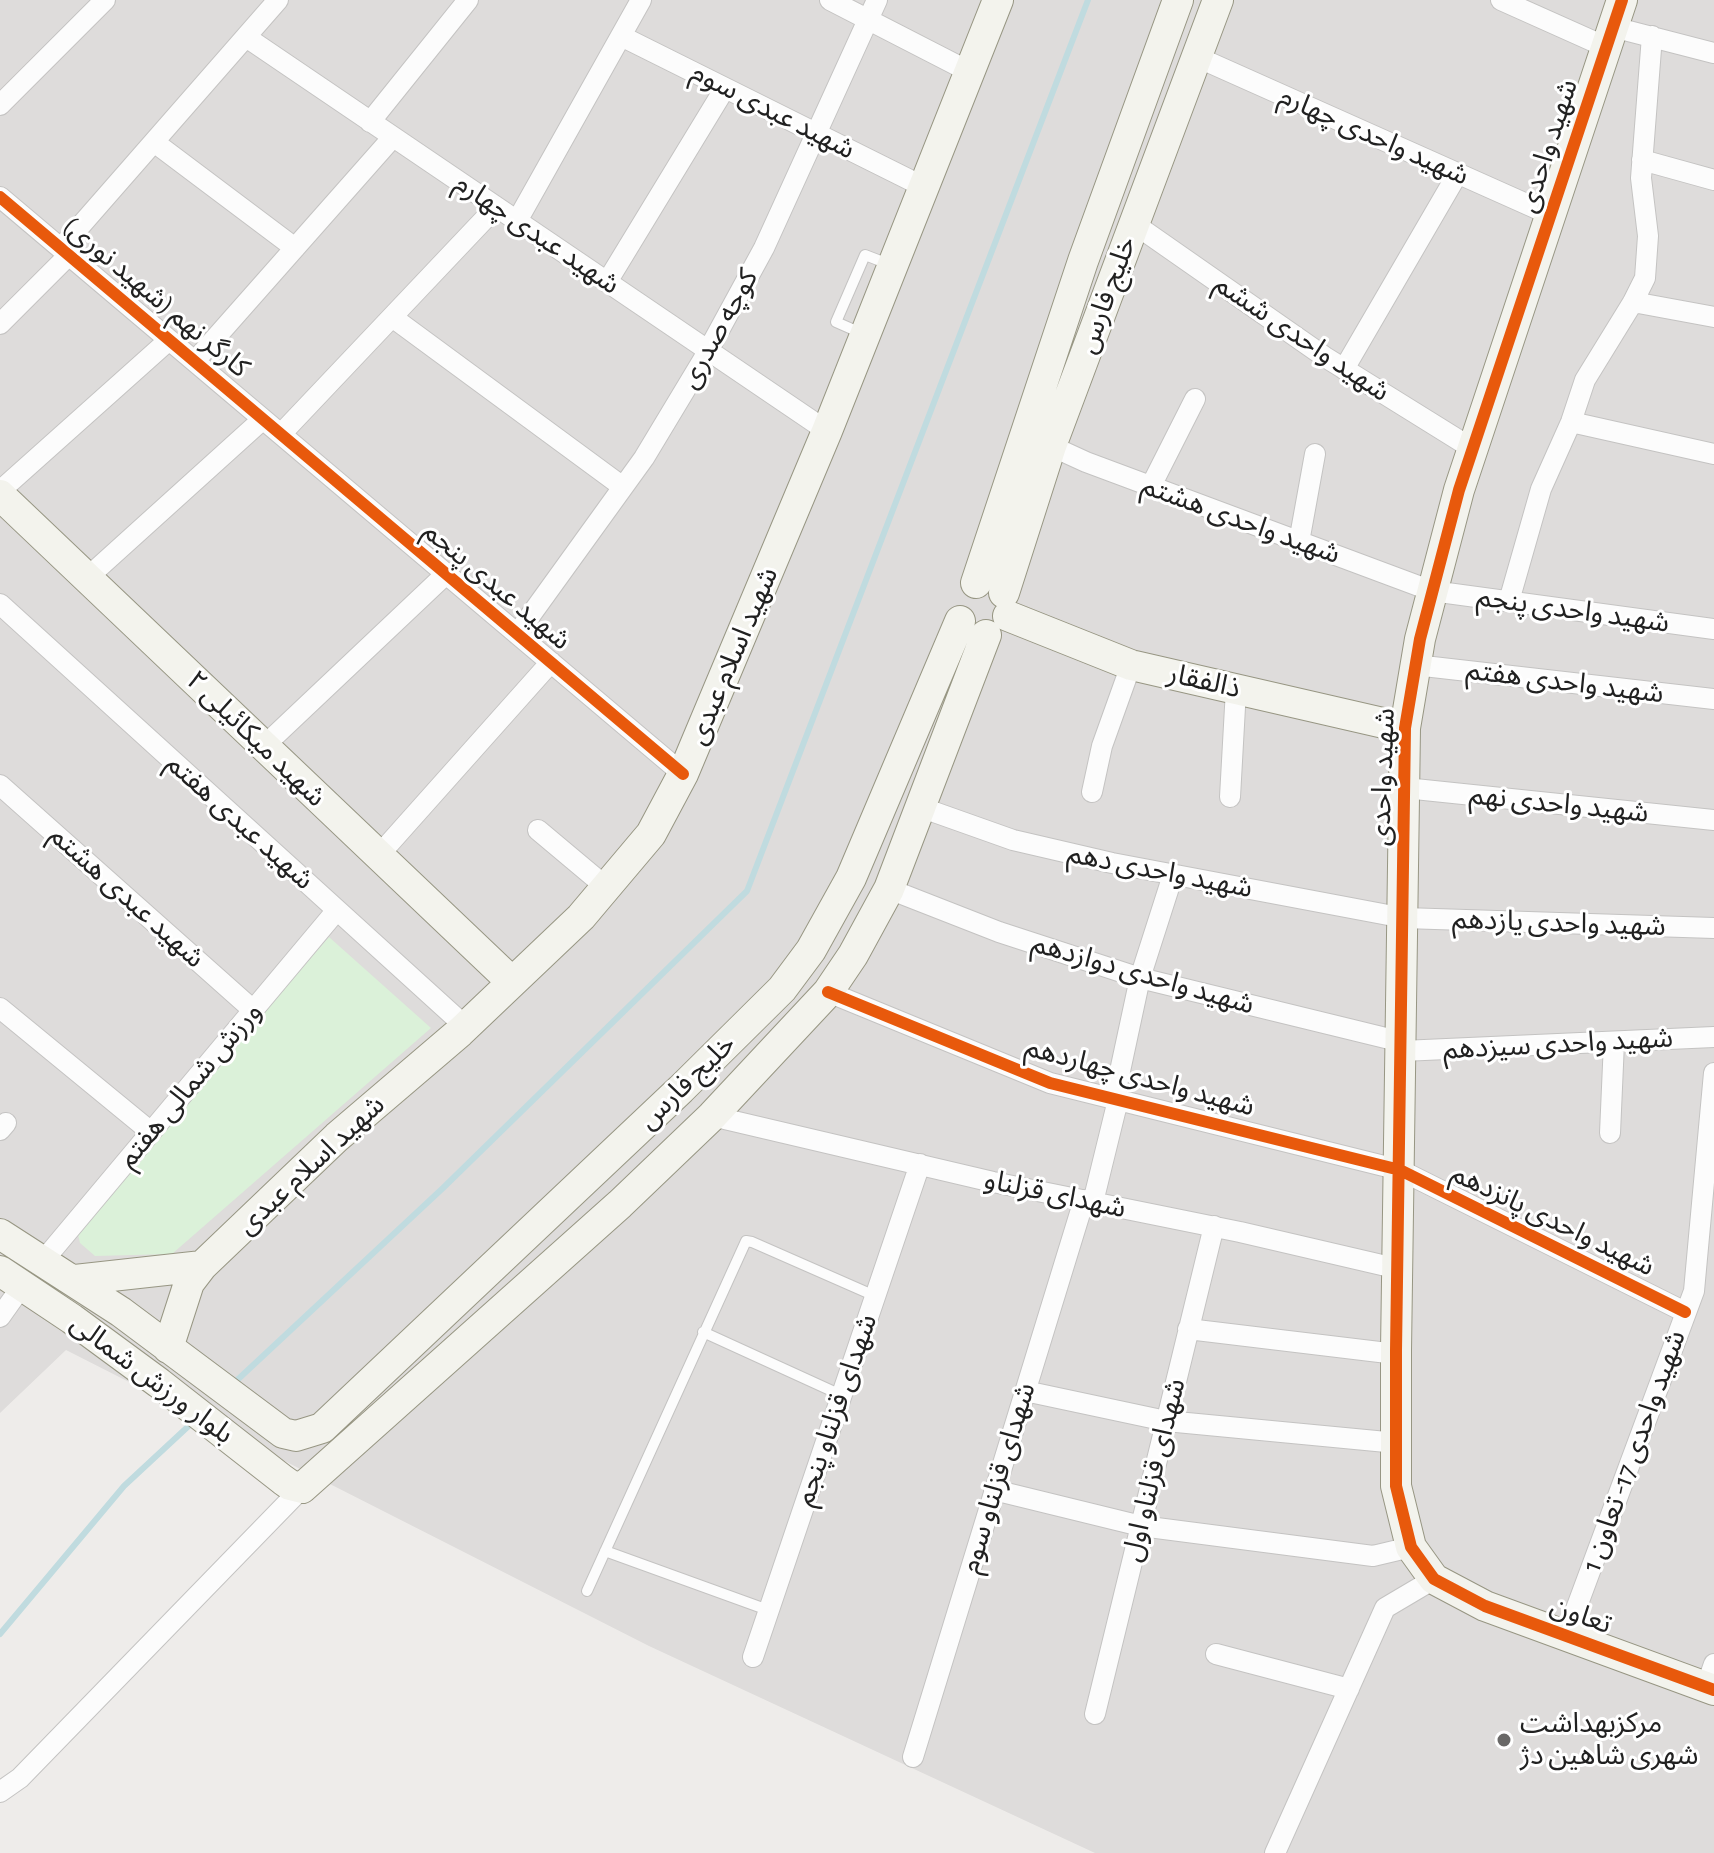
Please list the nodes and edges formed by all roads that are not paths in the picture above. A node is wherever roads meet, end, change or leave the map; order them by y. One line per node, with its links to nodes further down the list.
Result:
1 (105, 0): 20 (street)
2 (278, 0): 15 (street)
3 (468, 0): 21 (street)
4 (641, 0): 13 (street)
5 (830, 0): 11 (street)
6 (877, 0): 11 (street, کوچه صدری)
7 (998, 0): 18 (main road, شهید اسلام عبدی)
8 (1178, 0): 63 (main road, خلیج فارس)
9 (1218, 0): 17 (main road, خلیج فارس)
10 (1501, 0): 12 (street)
11 (868, 20): 18 (street); 22 (street, کوچه صدری)
12 (1614, 25): 14 (street); 31 (main road, شهید واحدی)
13 (621, 36): 19 (street, شهید عبدی سوم); 32 (street)
14 (1652, 36): 16 (street); 25 (street)
15 (246, 37): 21 (street, شهید عبدی چهارم); 24 (street)
16 (1714, 53)
17 (1197, 57): 26 (street, شهید واحدی چهارم); 33 (main road, خلیج فارس)
18 (970, 72): 28 (main road, شهید اسلام عبدی)
19 (725, 88): 22 (street, شهید عبدی سوم); 36 (street)
20 (0, 105)
21 (370, 122): 23 (street, شهید عبدی چهارم)
22 (818, 134): 28 (street, شهید عبدی سوم); 42 (street, کوچه صدری)
23 (393, 137): 30 (street, شهید عبدی چهارم); 34 (street)
24 (154, 142): 34 (street); 35 (street)
25 (1642, 160): 27 (street); 37 (street)
26 (1458, 173): 31 (street, شهید واحدی چهارم); 44 (street)
27 (1714, 180)
28 (924, 187): 48 (main road, شهید اسلام عبدی)
29 (0, 197): 35 (street, کارگر نهم (شهید نوری))
30 (496, 207): 32 (street, شهید عبدی چهارم); 38 (street)
31 (1551, 215): 51 (main road, شهید واحدی)
32 (517, 221): 36 (street, شهید عبدی چهارم)
33 (1133, 223): 44 (street, شهید واحدی ششم); 50 (main road, خلیج فارس)
34 (295, 248): 43 (street)
35 (65, 252): 40 (street); 41 (street, کارگر نهم (شهید نوری))
36 (607, 282): 42 (street, شهید عبدی چهارم)
37 (1633, 302): 39 (street); 47 (street)
38 (392, 317): 49 (street); 55 (street)
39 (1714, 317)
40 (0, 324)
41 (169, 340): 43 (street, کارگر نهم (شهید نوری)); 56 (street)
42 (708, 350): 48 (street, شهید عبدی چهارم); 55 (street, کوچه صدری)
43 (195, 361): 46 (street, کارگر نهم (شهید نوری))
44 (1344, 369): 51 (street, شهید واحدی ششم)
45 (1195, 399): 54 (street)
46 (263, 419): 49 (street, کارگر نهم (شهید نوری)); 59 (street)
47 (1571, 422): 53 (street); 61 (street)
48 (827, 431): 73 (main road, شهید اسلام عبدی)
49 (281, 434): 58 (street, شهید عبدی پنجم)
50 (1051, 446): 54 (street, شهید واحدی هشتم); 63 (main road, خلیج فارس)
51 (1473, 449): 60 (main road, شهید واحدی)
52 (1315, 454): 57 (street)
53 (1714, 454)
54 (1151, 486): 57 (street, شهید واحدی هشتم)
55 (623, 487): 65 (street, کوچه صدری)
56 (0, 493): 59 (main road, شهید میکائیلی ۲)
57 (1299, 542): 60 (street, شهید واحدی هشتم)
58 (446, 574): 65 (street, شهید عبدی پنجم); 72 (street)
59 (87, 578): 72 (main road, شهید میکائیلی ۲)
60 (1432, 591): 61 (street, شهید واحدی پنجم); 68 (main road, شهید واحدی)
61 (1509, 601): 64 (street, شهید واحدی پنجم)
62 (7, 610): 85 (street, شهید عبدی هفتم)
63 (987, 610): 67 (main road, ذالفقار); 78 (main road); 121 (main road, خلیج فارس)
64 (1714, 629)
65 (517, 634): 66 (street, شهید عبدی پنجم)
66 (551, 662): 73 (street, شهید عبدی پنجم); 81 (street)
67 (1131, 665): 69 (main road, ذالفقار); 76 (street)
68 (1415, 665): 70 (street, شهید واحدی هفتم); 71 (main road, شهید واحدی)
69 (1236, 689): 71 (main road, ذالفقار); 77 (street)
70 (1714, 699)
71 (1405, 728): 75 (main road, شهید واحدی)
72 (264, 746): 81 (main road, شهید میکائیلی ۲)
73 (683, 774): 83 (main road, شهید اسلام عبدی)
74 (0, 785): 92 (street, شهید عبدی هشتم)
75 (1405, 788): 79 (street, شهید واحدی نهم); 86 (main road, شهید واحدی)
76 (1092, 792)
77 (1230, 797)
78 (920, 807): 82 (street, شهید واحدی دهم); 84 (main road)
79 (1714, 820)
80 (538, 830): 83 (street)
81 (379, 855): 89 (main road, شهید میکائیلی ۲)
82 (1173, 875): 86 (street, شهید واحدی دهم); 88 (street, شهدای قزلناو سوم)
83 (606, 887): 89 (main road, شهید اسلام عبدی)
84 (889, 889): 88 (street, شهید واحدی دوازدهم); 90 (main road)
85 (337, 910): 92 (street, ورزش شمالی هفتم); 93 (street, شهید عبدی هفتم)
86 (1404, 918): 87 (street, شهید واحدی یازدهم); 96 (main road, شهید واحدی)
87 (1714, 928)
88 (1140, 978): 96 (street, شهید واحدی دوازدهم); 98 (street, شهدای قزلناو سوم)
89 (512, 982): 93 (main road, شهید اسلام عبدی)
90 (828, 992): 98 (street, شهید واحدی چهاردهم); 99 (main road)
91 (0, 1008): 100 (street)
92 (253, 1010): 100 (street, ورزش شمالی هفتم)
93 (466, 1027): 108 (main road, شهید اسلام عبدی)
94 (1714, 1037): 95 (street, شهید واحدی سیزدهم)
95 (1614, 1042): 96 (street, شهید واحدی سیزدهم); 101 (street)
96 (1402, 1046): 103 (main road, شهید واحدی)
97 (1714, 1073): 113 (street, شهید واحدی 17- تعاون 1)
98 (1116, 1100): 103 (street, شهید واحدی چهاردهم); 104 (street, شهدای قزلناو سوم)
99 (712, 1116): 102 (street, شهدای قزلناو); 122 (main road)
100 (151, 1132): 107 (street, ورزش شمالی هفتم)
101 (1610, 1133)
102 (920, 1164): 104 (street, شهدای قزلناو); 112 (street, شهدای قزلناو پنجم)
103 (1400, 1170): 109 (main road, شهید واحدی); 113 (street, شهید واحدی پانزدهم)
104 (1089, 1201): 105 (street, شهدای قزلناو); 119 (street, شهدای قزلناو سوم)
105 (1214, 1226): 109 (street, شهدای قزلناو); 115 (street, شهدای قزلناو اول)
106 (0, 1234): 107 (main road, بلوار ورزش شمالی)
107 (43, 1261): 111 (main road, بلوار ورزش شمالی)
108 (202, 1266): 111 (main road); 117 (main road, شهید اسلام عبدی)
109 (1399, 1269): 118 (main road, شهید واحدی)
110 (11, 1279): 114 (street); 126 (main road, بلوار ورزش شمالی)
111 (75, 1280): 117 (main road, بلوار ورزش شمالی)
112 (875, 1296): 116 (lane); 120 (street, شهدای قزلناو پنجم)
113 (1685, 1312): 134 (street, شهید واحدی 17- تعاون 1)
114 (0, 1317)
115 (1188, 1329): 118 (street); 123 (street, شهدای قزلناو اول)
116 (703, 1332): 120 (lane); 130 (lane)
117 (170, 1350): 124 (main road, بلوار ورزش شمالی)
118 (1396, 1354): 125 (main road, شهید واحدی)
119 (1025, 1391): 123 (street); 127 (street, شهدای قزلناو سوم)
120 (841, 1395): 133 (street, شهدای قزلناو پنجم)
121 (355, 1396): 122 (main road); 124 (main road, خلیج فارس)
122 (379, 1419): 126 (main road)
123 (1166, 1421): 125 (street); 128 (street, شهدای قزلناو اول)
124 (283, 1433)
125 (1397, 1443): 129 (main road, شهید واحدی)
126 (302, 1488): 141 (street)
127 (994, 1490): 128 (street); 140 (street, شهدای قزلناو سوم)
128 (1141, 1526): 129 (street); 139 (street, شهدای قزلناو اول)
129 (1411, 1547): 131 (main road, شهید واحدی)
130 (605, 1551): 132 (lane); 133 (lane)
131 (1434, 1579): 134 (main road, تعاون); 138 (street)
132 (587, 1591)
133 (768, 1610): 136 (street, شهدای قزلناو پنجم)
134 (1566, 1636): 137 (main road, تعاون)
135 (1216, 1654): 138 (street)
136 (753, 1657)
137 (1711, 1680)
138 (1349, 1689): 142 (street)
139 (1095, 1714)
140 (913, 1757)
141 (0, 1792)
142 (1275, 1853)

